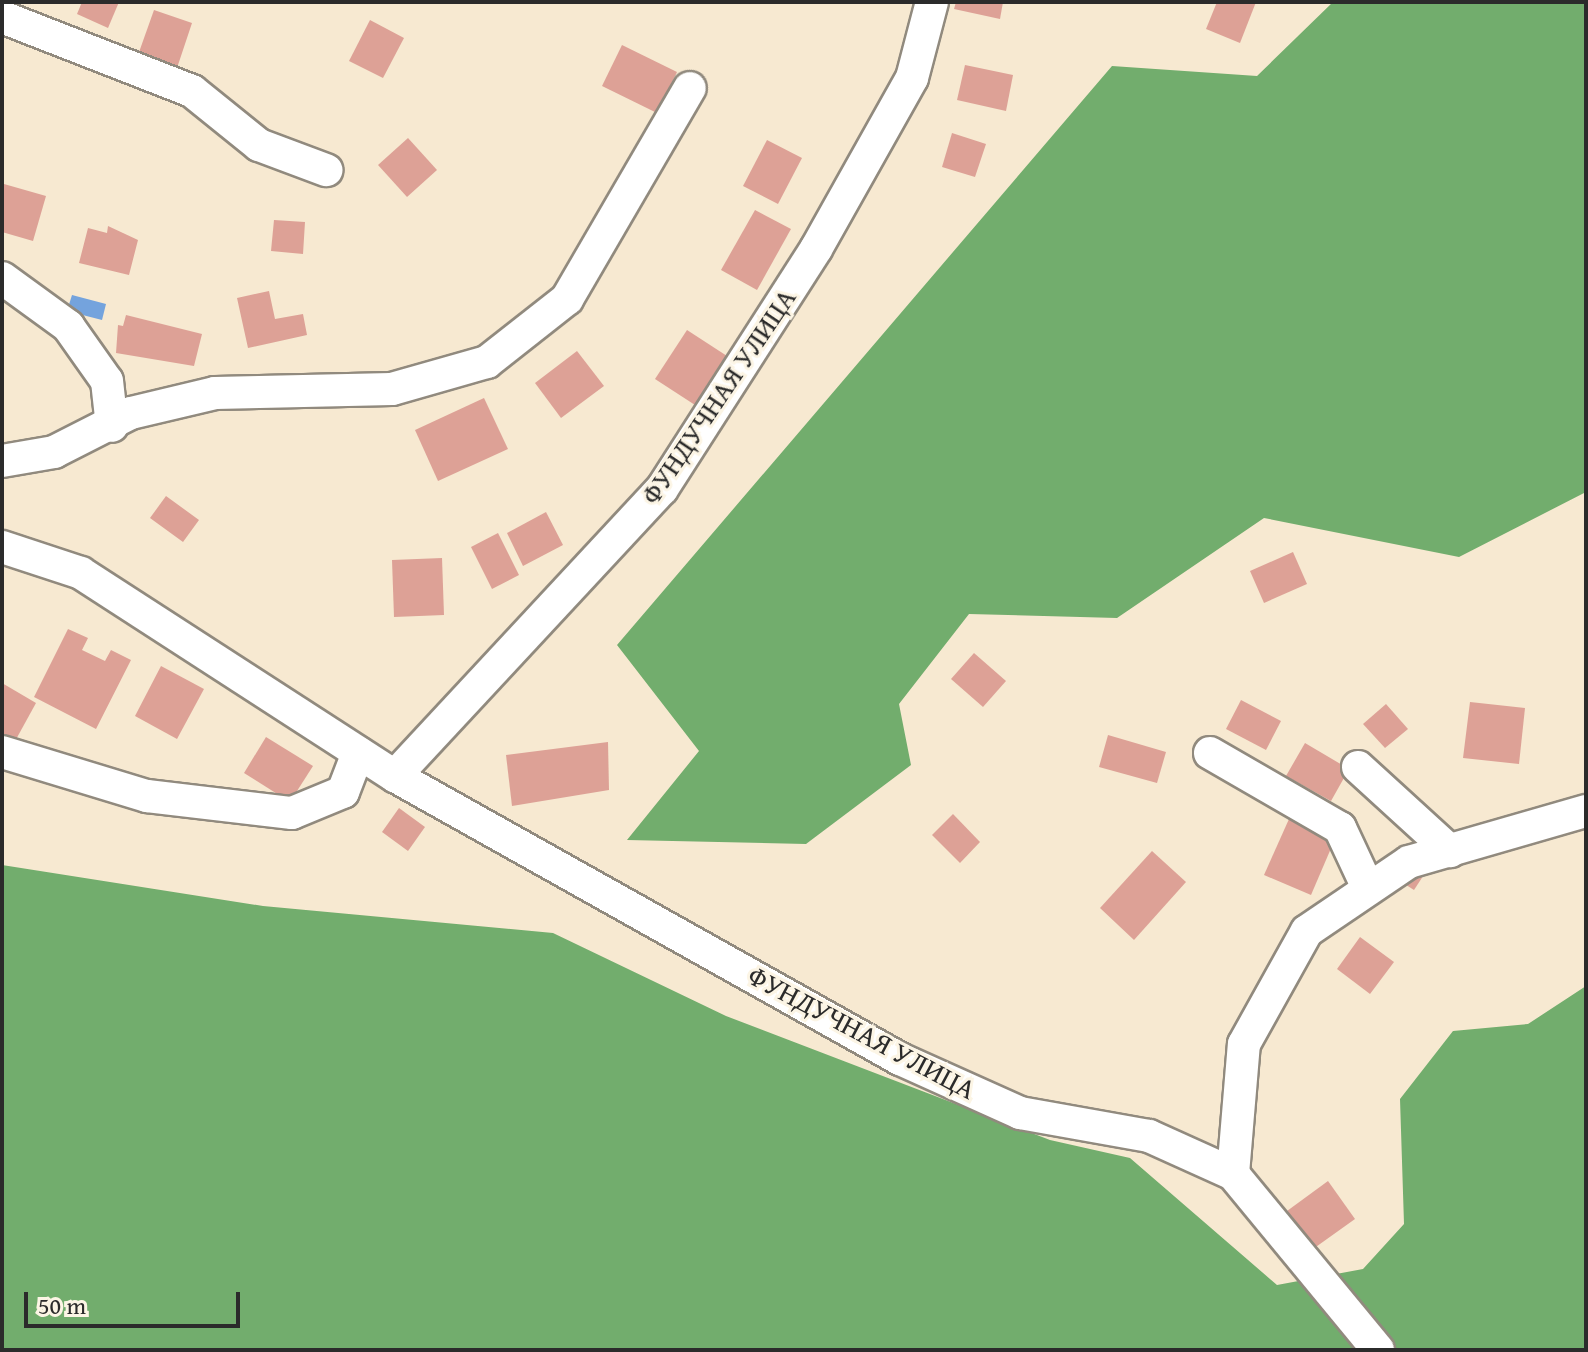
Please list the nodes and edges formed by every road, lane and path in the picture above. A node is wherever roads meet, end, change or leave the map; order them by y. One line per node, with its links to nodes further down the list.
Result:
1 (932, 2): 13 (street, ФУНДУЧНАЯ УЛИЦА)
2 (2, 17): 4 (street)
3 (690, 88): 6 (street)
4 (326, 170)
5 (2, 278): 6 (street)
6 (112, 426): 7 (street)
7 (2, 461)
8 (2, 547): 10 (street, ФУНДУЧНАЯ УЛИЦА)
9 (2, 752): 10 (street)
10 (358, 753): 13 (street, ФУНДУЧНАЯ УЛИЦА)
11 (1210, 753): 16 (street)
12 (1358, 767): 15 (street)
13 (395, 776): 17 (street, ФУНДУЧНАЯ УЛИЦА)
14 (1586, 811): 15 (street)
15 (1450, 851): 16 (street)
16 (1368, 888): 17 (street)
17 (1233, 1174): 18 (street, ФУНДУЧНАЯ УЛИЦА)
18 (1378, 1350)

